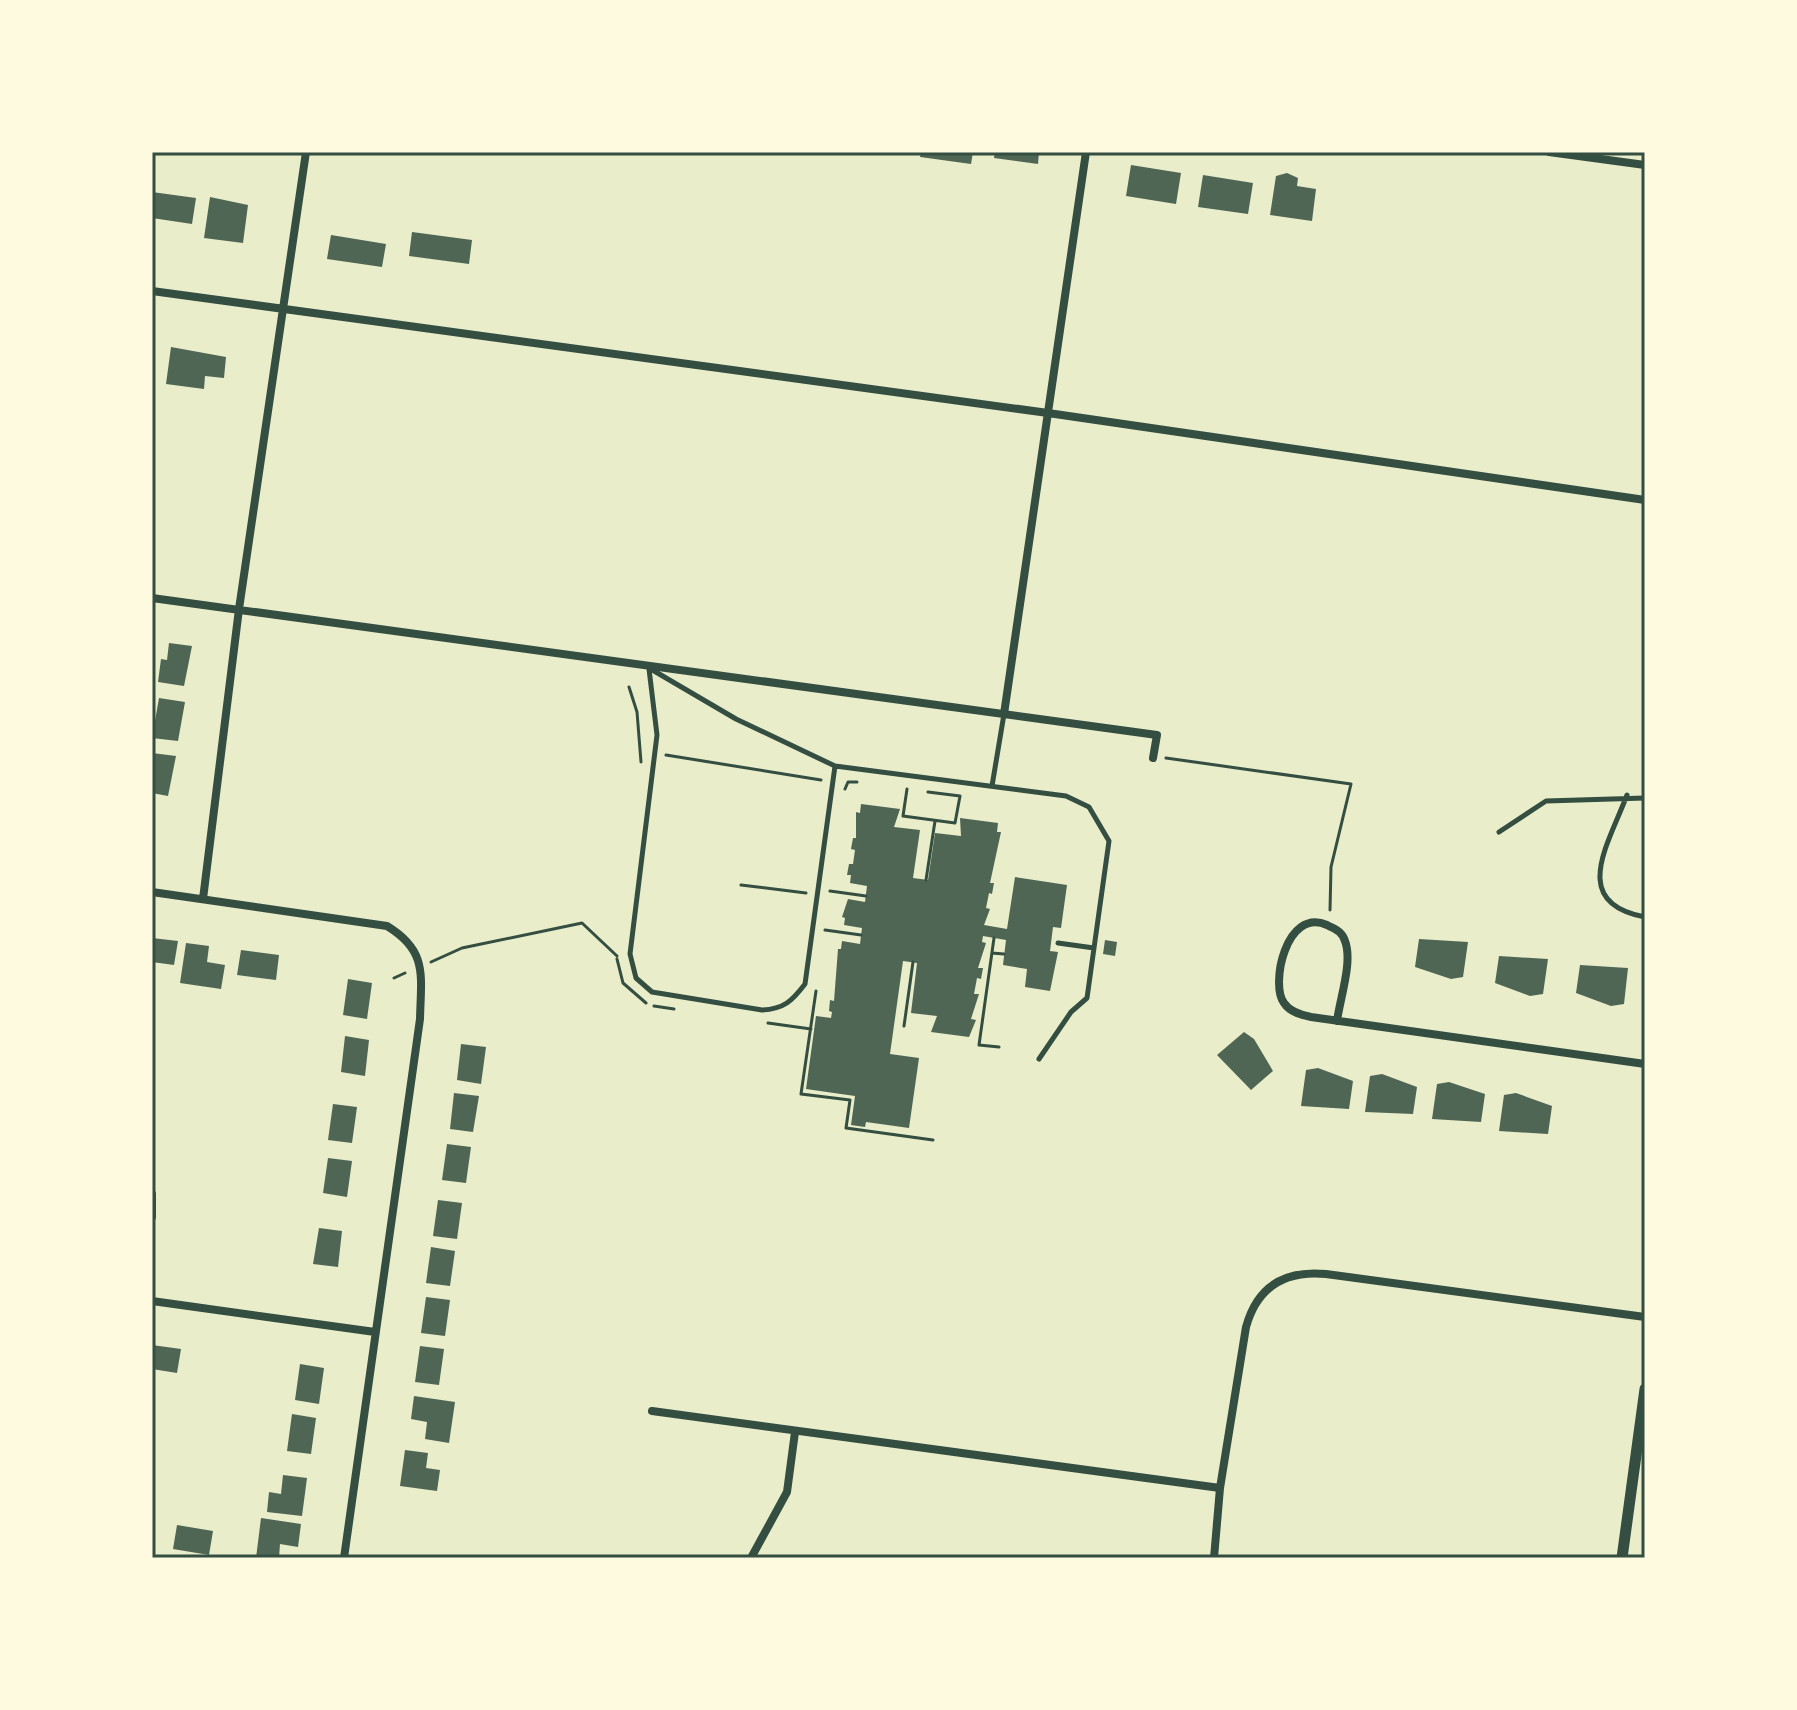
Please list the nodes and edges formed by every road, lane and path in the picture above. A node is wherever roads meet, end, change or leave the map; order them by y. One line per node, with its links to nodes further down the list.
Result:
1 (306, 152): 6 (street)
2 (1086, 152): 7 (street)
3 (1549, 152): 4 (street)
4 (1645, 165)
5 (152, 291): 6 (street)
6 (284, 308): 7 (street); 10 (street)
7 (1048, 413): 8 (street); 13 (street)
8 (1645, 500)
9 (152, 598): 10 (street)
10 (239, 609): 11 (street); 36 (street)
11 (649, 668): 13 (street); 15 (lane); 17 (lane)
12 (629, 687): 14 (path)
13 (1004, 714): 16 (street); 22 (lane)
14 (639, 750): 15 (path); 18 (path)
15 (655, 753): 19 (path); 34 (lane)
16 (1153, 757): 40 (path)
17 (835, 766): 19 (lane); 22 (lane)
18 (642, 769)
19 (833, 782): 20 (path); 34 (lane)
20 (848, 782): 21 (path); 26 (path)
21 (868, 784)
22 (992, 786): 45 (lane)
23 (894, 787): 24 (path)
24 (907, 789): 28 (path); 28 (path)
25 (1627, 795): 27 (lane); 29 (lane); 39 (lane)
26 (844, 797)
27 (1645, 798)
28 (935, 821): 30 (path)
29 (1499, 832)
30 (926, 880)
31 (741, 885): 34 (path)
32 (830, 891): 34 (path); 35 (path); 37 (path)
33 (152, 892): 36 (street)
34 (817, 893)
35 (866, 896)
36 (203, 899): 50 (street)
37 (828, 904)
38 (827, 917): 41 (path)
39 (1645, 917)
40 (1329, 926): 54 (street); 54 (street)
41 (861, 935)
42 (994, 938): 46 (path)
43 (619, 940): 48 (path)
44 (1058, 943): 45 (lane)
45 (1094, 948): 59 (lane)
46 (992, 953): 47 (path); 58 (path)
47 (1004, 954)
48 (617, 956): 50 (path); 53 (path)
49 (913, 962): 56 (path)
50 (421, 967): 51 (path); 66 (street)
51 (394, 978)
52 (817, 987): 57 (path)
53 (687, 1011)
54 (1337, 1021): 60 (street)
55 (764, 1022): 57 (path)
56 (904, 1026)
57 (811, 1029): 61 (path)
58 (999, 1047)
59 (1039, 1059)
60 (1645, 1064)
61 (933, 1140)
62 (152, 1194): 63 (street)
63 (152, 1217)
64 (152, 1301): 66 (street)
65 (1645, 1317): 70 (street)
66 (375, 1332): 71 (street)
67 (1645, 1389): 74 (street)
68 (652, 1411): 69 (street)
69 (795, 1432): 70 (street); 72 (street)
70 (1220, 1488): 73 (street)
71 (344, 1558)
72 (751, 1558)
73 (1214, 1558)
74 (1622, 1558)

